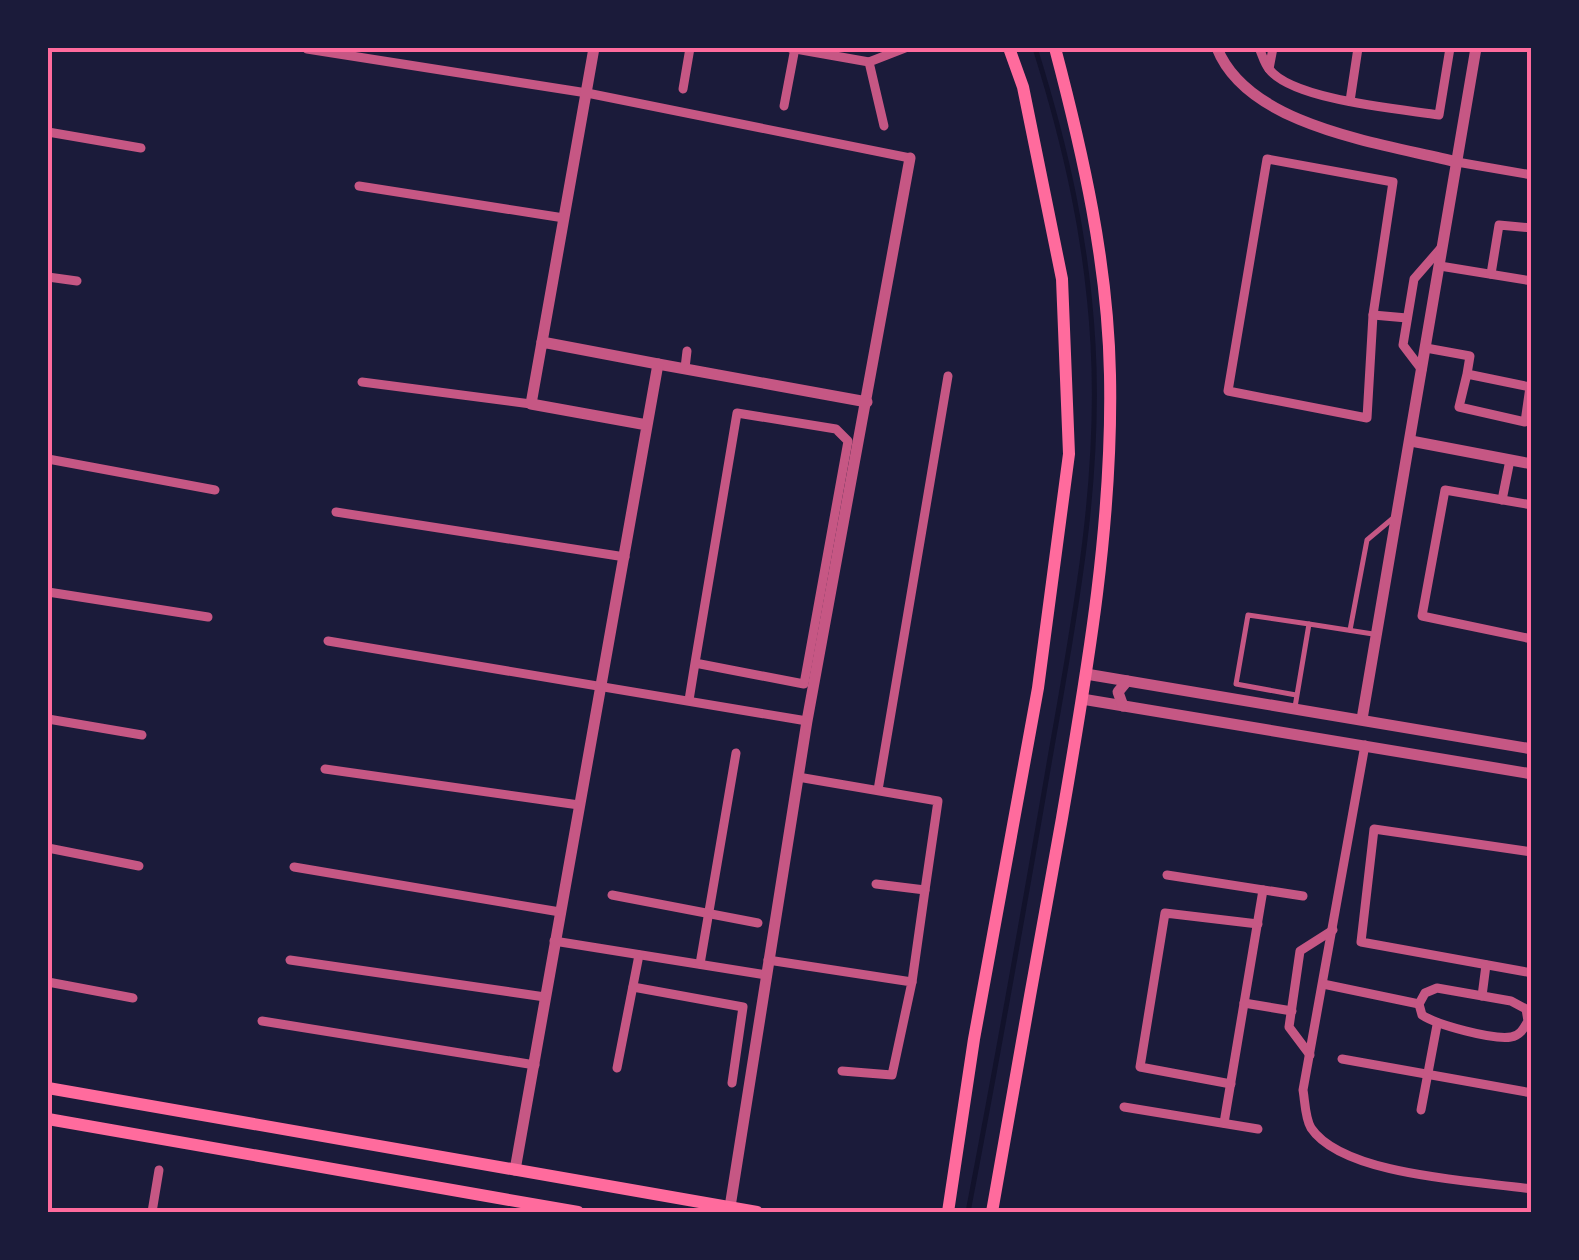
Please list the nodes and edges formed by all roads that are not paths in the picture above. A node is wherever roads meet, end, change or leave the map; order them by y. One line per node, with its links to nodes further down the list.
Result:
1 (594, 48): 17 (street)
2 (690, 48): 16 (street)
3 (794, 48): 14 (street); 19 (street)
4 (905, 48): 14 (street)
5 (1009, 48): 145 (main road)
6 (1055, 48): 67 (main road)
7 (1217, 48): 24 (street)
8 (1259, 48): 15 (street)
9 (1273, 48): 15 (street)
10 (1358, 48): 18 (street)
11 (1450, 48): 18 (street)
12 (1476, 48): 24 (street)
13 (308, 49): 17 (street)
14 (868, 62): 20 (street)
15 (1269, 70): 18 (street)
16 (684, 89)
17 (587, 93): 23 (street); 27 (street)
18 (1350, 101)
19 (784, 106)
20 (884, 126)
21 (48, 132): 22 (street)
22 (142, 148)
23 (910, 158): 46 (street)
24 (1456, 162): 25 (street); 29 (street)
25 (1532, 174)
26 (359, 186): 27 (street)
27 (564, 218): 37 (street)
28 (1532, 228): 31 (street)
29 (1443, 246): 30 (street); 36 (street)
30 (1440, 266): 31 (street); 38 (street)
31 (1491, 274): 34 (street)
32 (48, 277): 33 (street)
33 (77, 280)
34 (1532, 281)
35 (1373, 315): 35 (street); 36 (street)
36 (1407, 318): 42 (street)
37 (542, 342): 40 (street); 47 (street)
38 (1426, 348): 42 (street); 43 (street)
39 (687, 351): 41 (street)
40 (658, 364): 41 (street); 48 (street)
41 (684, 368): 46 (street)
42 (1422, 370): 49 (street)
43 (1467, 374): 43 (street)
44 (948, 376): 84 (street)
45 (362, 382): 47 (street)
46 (867, 402): 76 (street)
47 (531, 404): 48 (street)
48 (646, 425): 58 (street)
49 (1411, 441): 51 (street); 57 (street)
50 (48, 459): 53 (street)
51 (1510, 460): 52 (street); 54 (street)
52 (1532, 464)
53 (214, 490)
54 (1502, 500): 55 (street); 64 (street)
55 (1532, 505)
56 (336, 512): 58 (street)
57 (1398, 514): 62 (lane); 63 (street)
58 (625, 556): 69 (street)
59 (48, 592): 60 (street)
60 (208, 617)
61 (1309, 624): 62 (lane); 72 (lane); 72 (lane)
62 (1350, 631): 63 (lane)
63 (1376, 634): 75 (street)
64 (1532, 639)
65 (328, 642): 69 (street)
66 (695, 663): 66 (street); 71 (street)
67 (1086, 674): 68 (street); 70 (main road)
68 (1127, 681): 72 (street); 73 (street)
69 (602, 684): 71 (street); 85 (street)
70 (1082, 699): 73 (street); 146 (main road)
71 (689, 700): 76 (street)
72 (1295, 702): 75 (street)
73 (1124, 706): 78 (street)
74 (48, 719): 77 (street)
75 (1362, 719): 79 (street)
76 (807, 720): 83 (street)
77 (142, 736)
78 (1365, 745): 82 (street); 100 (street)
79 (1532, 750)
80 (736, 753): 97 (street)
81 (324, 769): 85 (street)
82 (1532, 774)
83 (798, 776): 84 (street); 104 (street)
84 (878, 790): 92 (street)
85 (579, 806): 96 (street)
86 (48, 848): 88 (street)
87 (1532, 852): 106 (street)
88 (139, 866)
89 (294, 867): 96 (street)
90 (1167, 875): 93 (street)
91 (876, 884): 92 (street)
92 (925, 890): 110 (street)
93 (1263, 890): 95 (street); 99 (street)
94 (612, 895): 97 (street)
95 (1303, 896)
96 (560, 912): 101 (street)
97 (708, 913): 98 (street); 105 (street)
98 (758, 923)
99 (1258, 924): 116 (street); 129 (street)
100 (1333, 930): 111 (street); 118 (street)
101 (554, 941): 102 (street); 114 (street)
102 (639, 955): 105 (street); 112 (street)
103 (290, 960): 114 (street)
104 (768, 960): 108 (street); 110 (street)
105 (700, 964): 108 (street)
106 (1486, 965): 107 (street); 113 (street)
107 (1532, 973)
108 (766, 975): 141 (street)
109 (48, 982): 115 (street)
110 (912, 982): 126 (street)
111 (1324, 984): 117 (street); 122 (street)
112 (633, 987): 125 (street); 128 (street)
113 (1482, 996): 117 (street); 120 (street)
114 (546, 997): 124 (street)
115 (133, 998)
116 (1244, 1003): 118 (street); 129 (street)
117 (1420, 1004): 121 (street)
118 (1292, 1011): 122 (street)
119 (262, 1020): 124 (street)
120 (1530, 1021): 121 (street)
121 (1437, 1025): 127 (street)
122 (1310, 1054): 139 (street)
123 (1342, 1060): 127 (street)
124 (534, 1065): 138 (street)
125 (617, 1068)
126 (842, 1071)
127 (1428, 1074): 131 (street); 133 (street)
128 (732, 1083)
129 (1231, 1084): 135 (street)
130 (48, 1088): 138 (main road)
131 (1532, 1093)
132 (1124, 1107): 135 (street)
133 (1421, 1110)
134 (48, 1119): 140 (main road)
135 (1224, 1123): 136 (street)
136 (1258, 1129)
137 (159, 1170): 142 (street)
138 (514, 1170): 141 (main road)
139 (1532, 1189)
140 (517, 1207): 143 (main road)
141 (730, 1208): 144 (main road)
142 (152, 1212)
143 (578, 1212)
144 (757, 1212)
145 (948, 1212)
146 (992, 1212)

